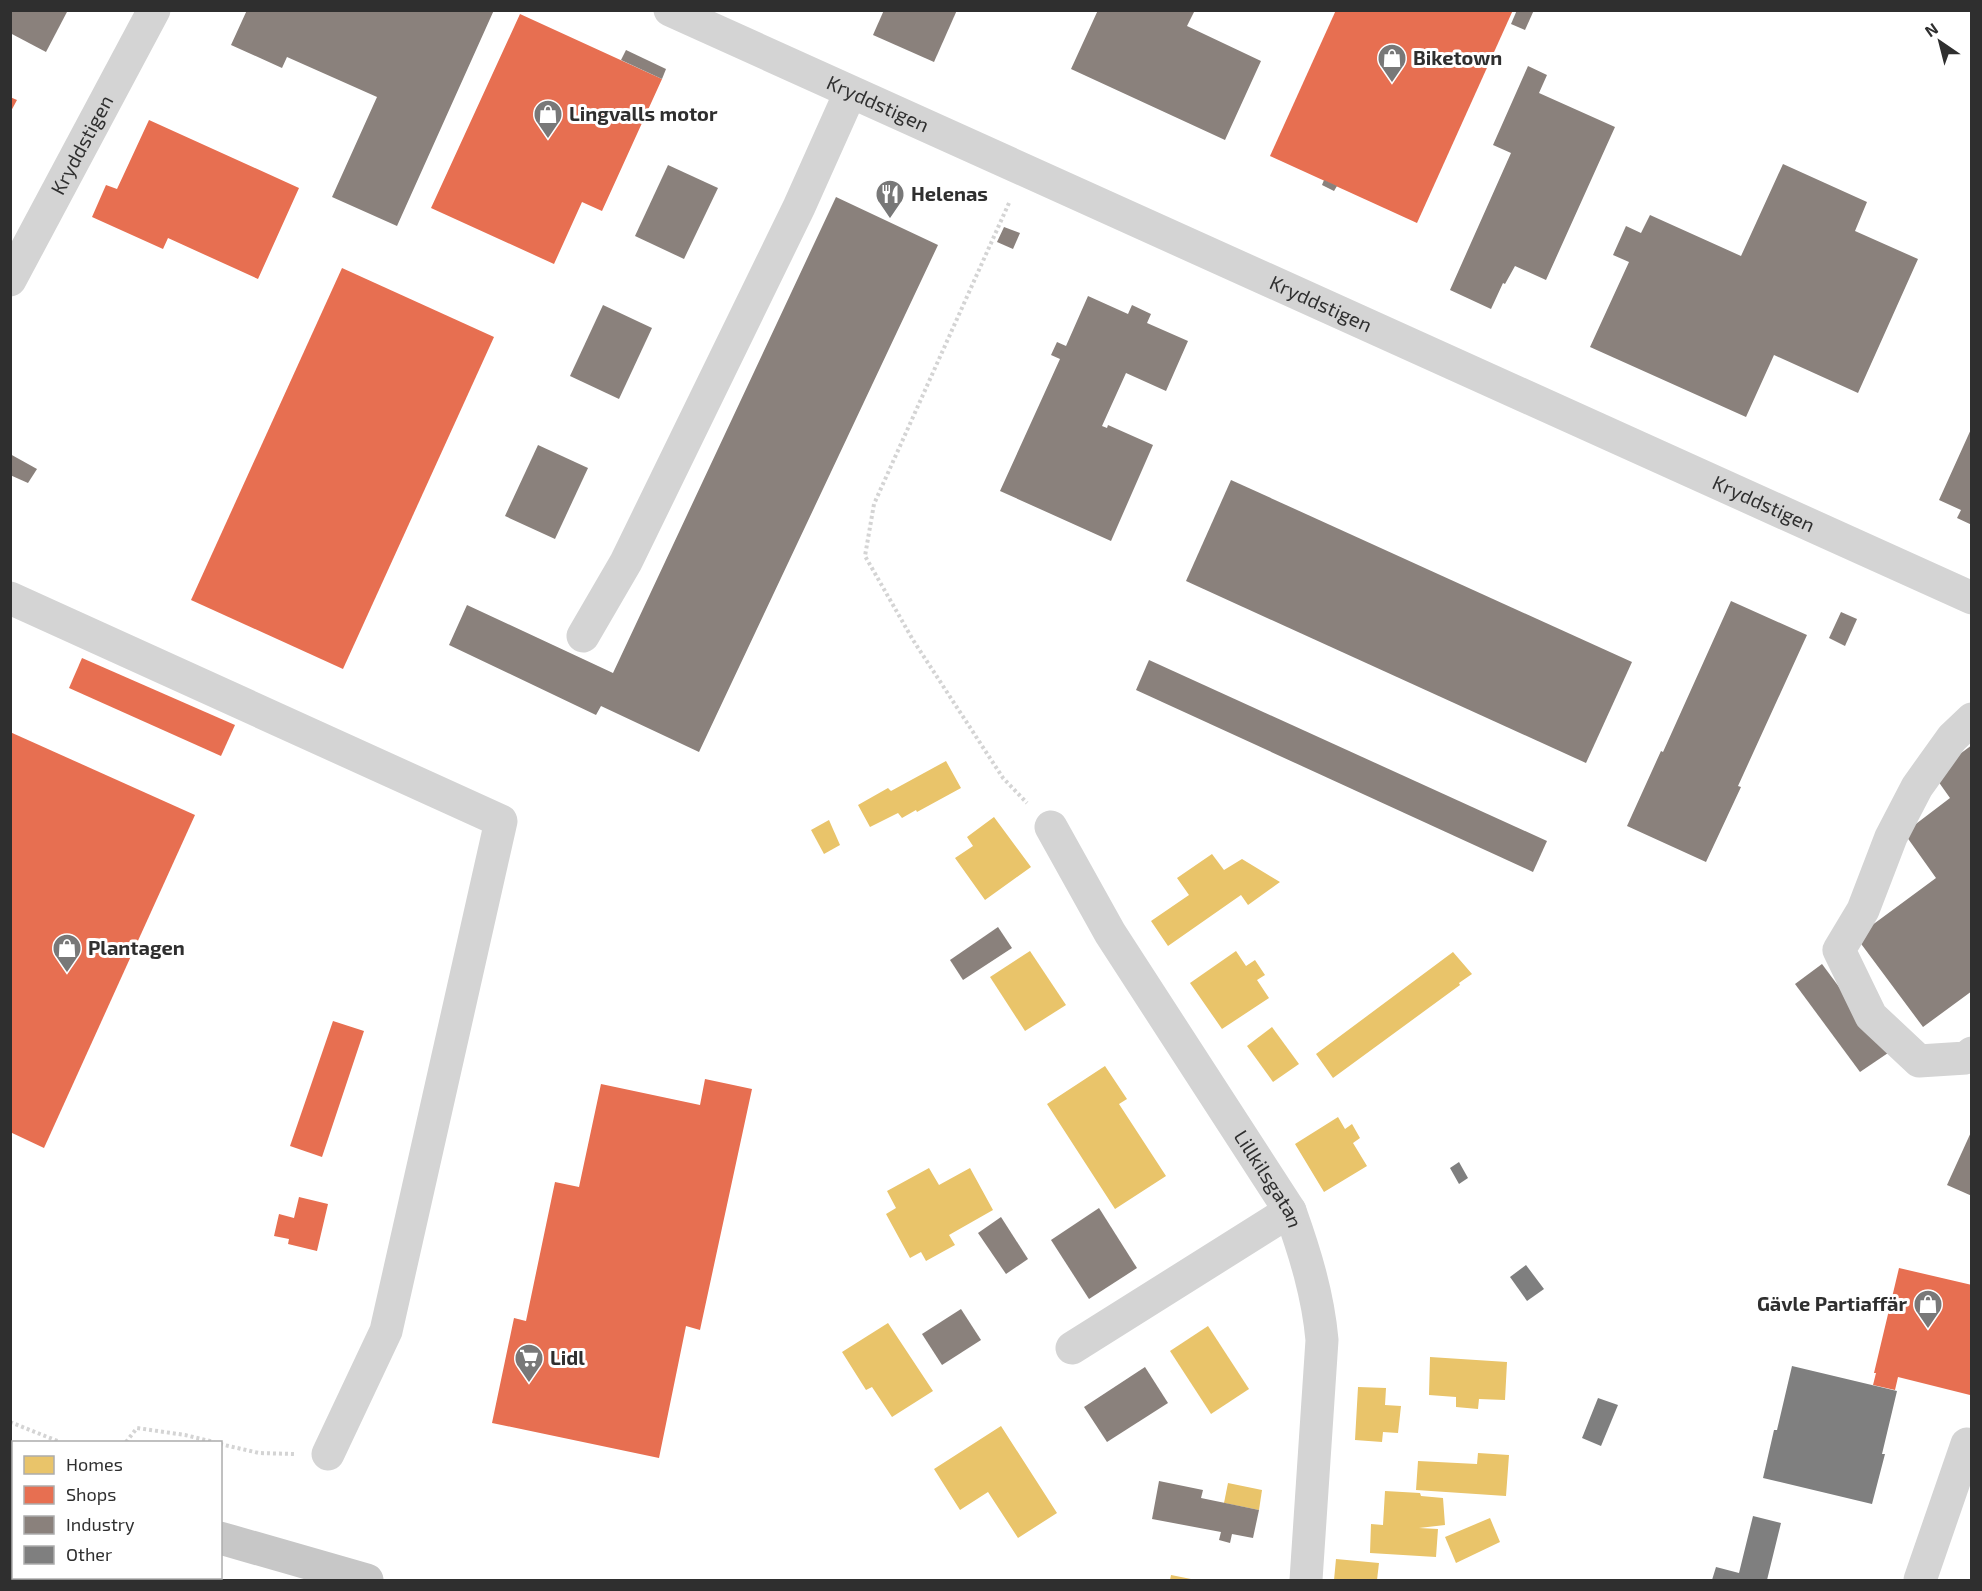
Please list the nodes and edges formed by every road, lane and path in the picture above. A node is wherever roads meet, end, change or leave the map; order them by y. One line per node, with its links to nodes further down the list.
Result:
1 (154, 10): 5 (street, Kryddstigen)
2 (670, 10): 3 (street, Kryddstigen)
3 (850, 93): 4 (street, Kryddstigen); 8 (street)
4 (1024, 171): 7 (street, Kryddstigen); 10 (path)
5 (10, 279)
6 (10, 598): 20 (street)
7 (1971, 598)
8 (583, 636)
9 (1971, 719): 11 (street)
10 (1051, 827): 12 (street, Lillkilsgatan)
11 (1971, 1053)
12 (1290, 1211): 13 (street); 23 (street, Lillkilsgatan)
13 (1072, 1348)
14 (10, 1422): 15 (path)
15 (55, 1441)
16 (127, 1441): 17 (path)
17 (206, 1441)
18 (222, 1444): 20 (path)
19 (1967, 1444): 24 (street)
20 (328, 1454)
21 (222, 1539): 22 (main road)
22 (367, 1581)
23 (1306, 1581)
24 (1920, 1581)

